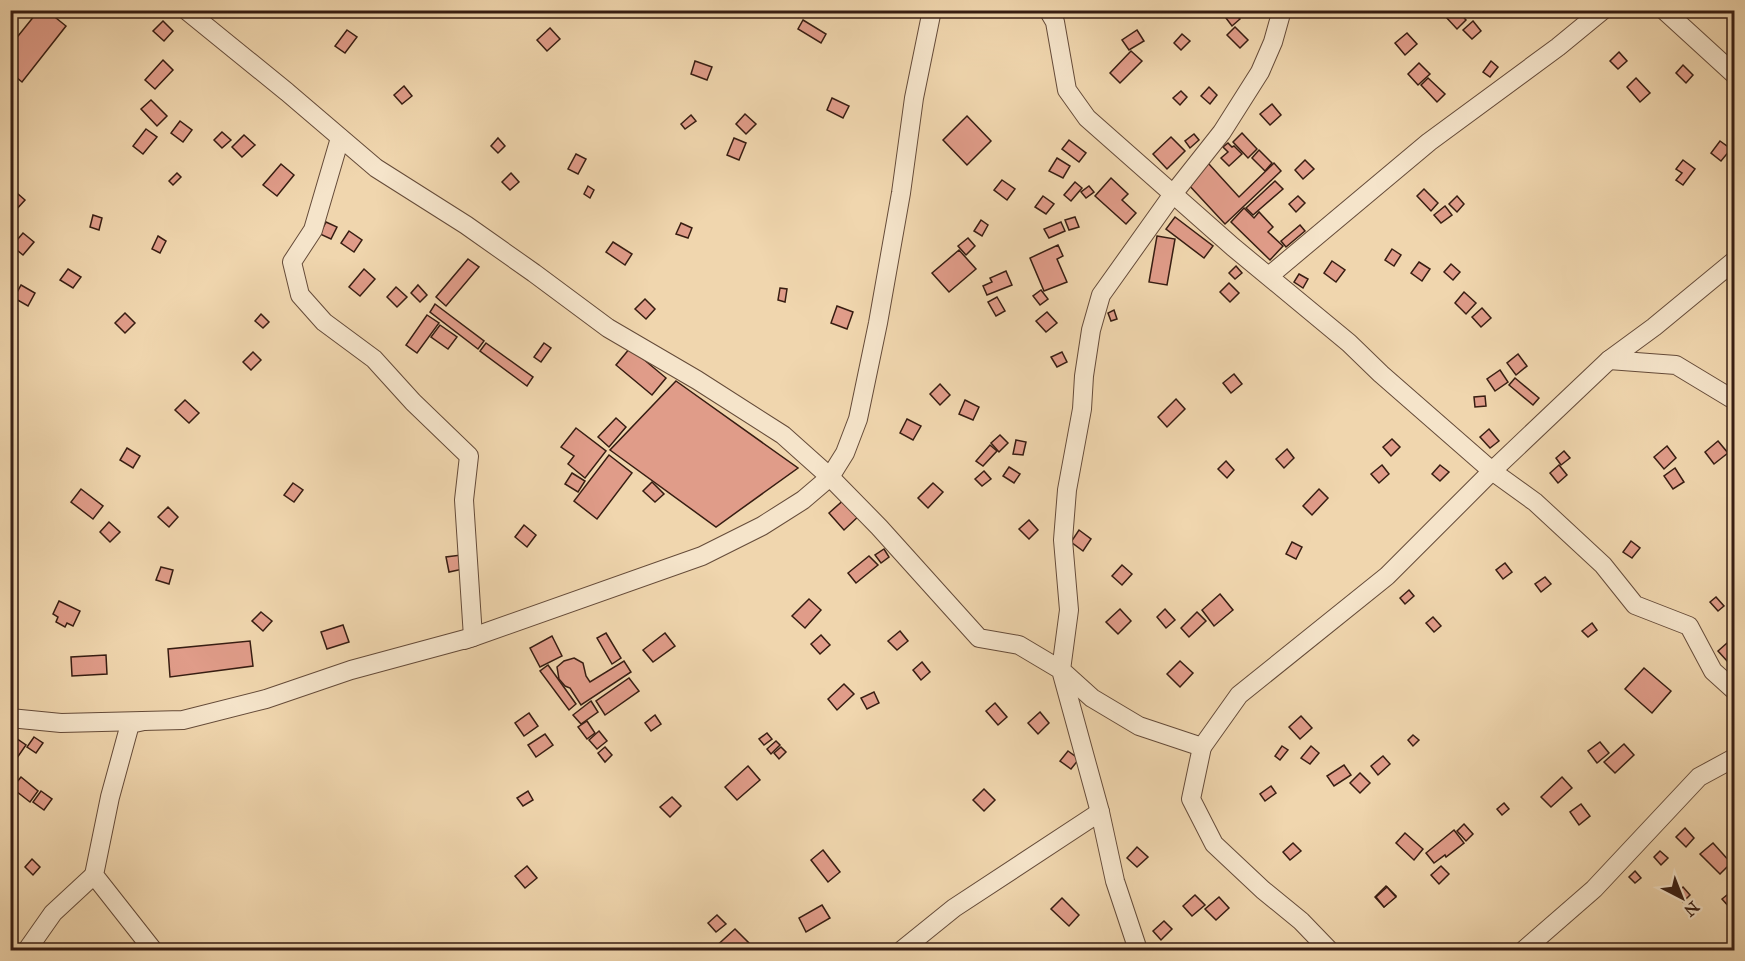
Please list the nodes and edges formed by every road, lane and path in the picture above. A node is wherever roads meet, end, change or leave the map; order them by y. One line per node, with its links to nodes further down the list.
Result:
1 (186, 10): 8 (street)
2 (932, 10): 15 (street)
3 (1048, 10): 9 (street)
4 (1282, 10): 9 (street)
5 (1603, 10): 11 (street)
6 (1664, 10): 7 (street)
7 (1734, 74)
8 (340, 138): 15 (street); 16 (street)
9 (1173, 194): 11 (street); 17 (street)
10 (1734, 261): 12 (street)
11 (1269, 276): 14 (street)
12 (1609, 360): 13 (street); 14 (street)
13 (1734, 400)
14 (1492, 471): 18 (street); 20 (street)
15 (830, 477): 16 (street); 17 (street)
16 (473, 637): 19 (street); 23 (street)
17 (1062, 670): 20 (street); 22 (street)
18 (1734, 690)
19 (10, 718)
20 (1202, 747): 28 (street)
21 (1734, 758): 29 (street)
22 (1100, 812): 26 (street); 27 (street)
23 (94, 875): 24 (street); 25 (street)
24 (27, 951)
25 (153, 951)
26 (902, 951)
27 (1138, 951)
28 (1329, 951)
29 (1524, 951)

